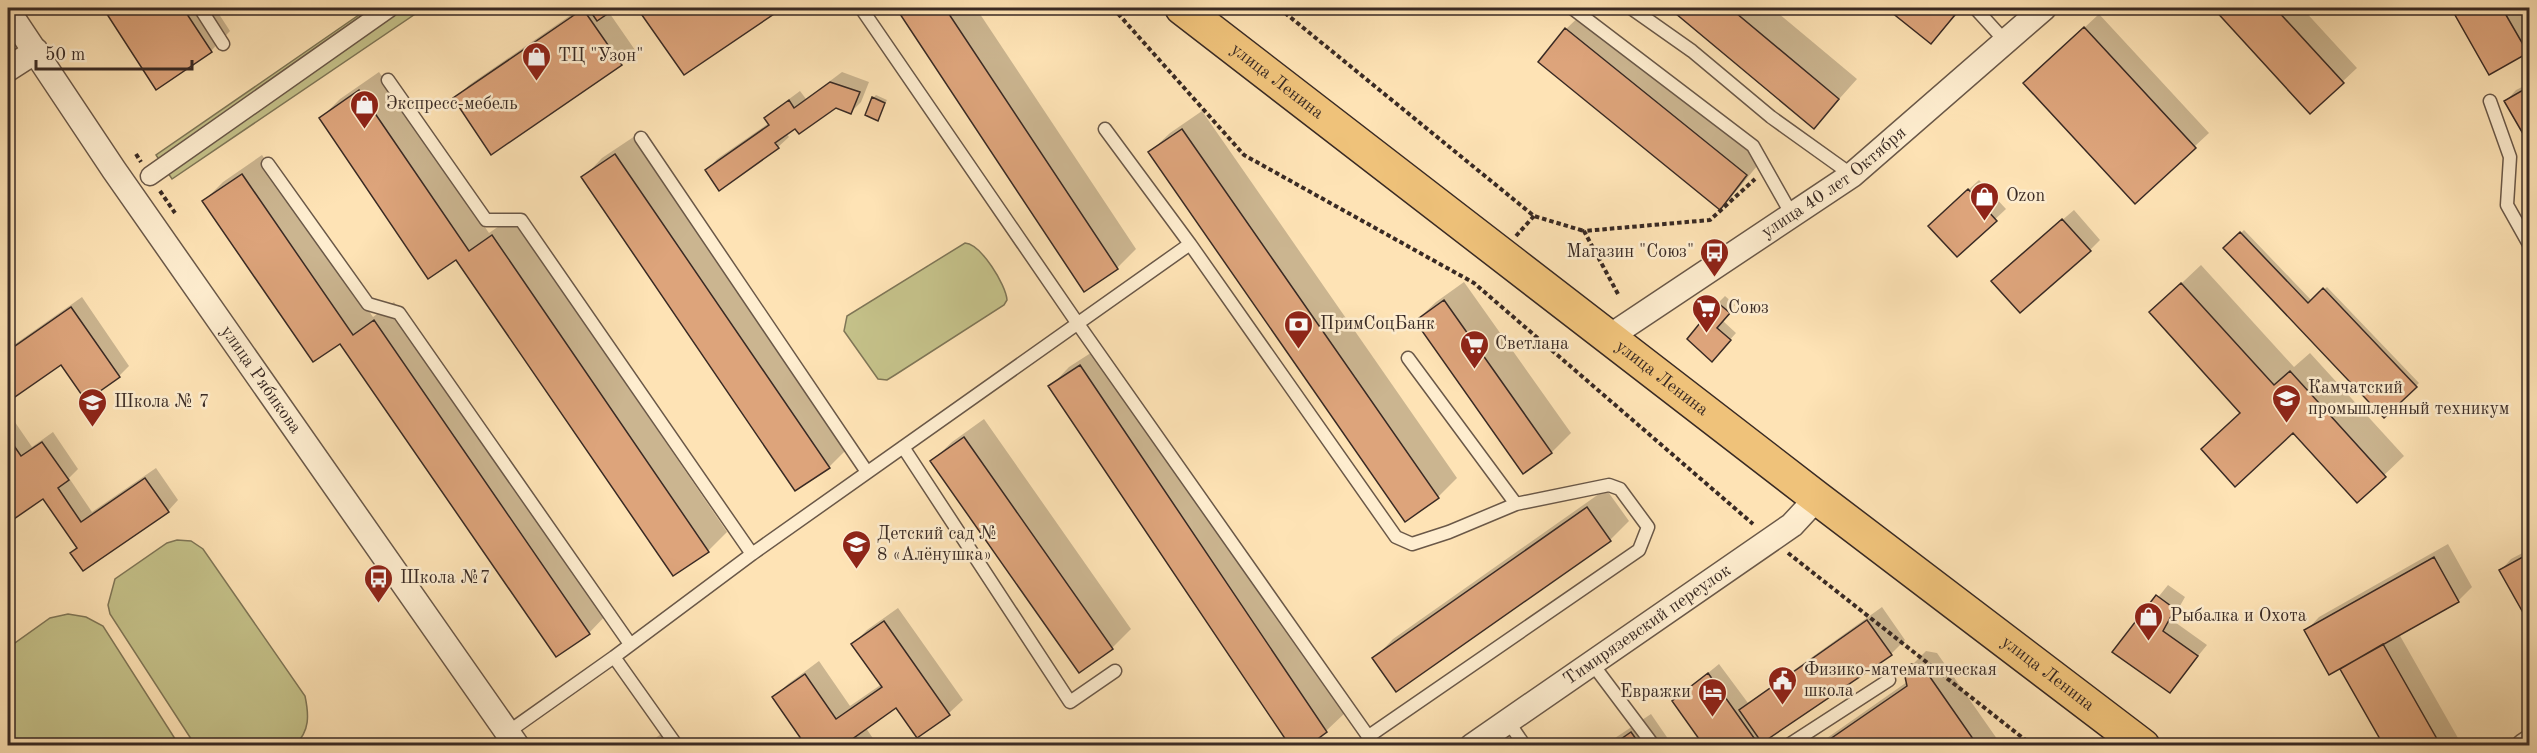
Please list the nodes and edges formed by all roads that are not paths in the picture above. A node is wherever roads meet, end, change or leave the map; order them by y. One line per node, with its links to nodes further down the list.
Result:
1 (200, 8): 11 (lane)
2 (389, 8): 20 (street)
3 (861, 8): 24 (lane)
4 (1182, 8): 25 (main road, улица Ленина)
5 (1572, 8): 21 (lane)
6 (1631, 8): 19 (lane)
7 (1975, 8): 10 (lane)
8 (2044, 8): 10 (street, улица 40 лет Октября)
9 (8, 11): 12 (street, улица Рябикова)
10 (2005, 41): 19 (street, улица 40 лет Октября)
11 (223, 44)
12 (36, 51): 13 (street); 38 (street, улица Рябикова)
13 (8, 69)
14 (388, 80): 31 (lane)
15 (2490, 101): 23 (lane)
16 (1106, 129): 22 (lane)
17 (641, 138): 28 (lane)
18 (268, 165): 32 (lane)
19 (1852, 175): 21 (street, улица 40 лет Октября)
20 (150, 176)
21 (1792, 215): 25 (street, улица 40 лет Октября)
22 (1190, 244): 24 (lane); 30 (lane)
23 (2529, 246)
24 (1078, 324): 27 (lane); 39 (lane)
25 (1609, 337): 29 (main road, улица Ленина)
26 (1408, 358): 30 (lane)
27 (903, 447): 28 (lane); 35 (lane)
28 (867, 472): 31 (lane)
29 (1817, 498): 34 (street, Тимирязевский переулок); 46 (main road, улица Ленина)
30 (1516, 504): 39 (lane)
31 (752, 554): 32 (lane)
32 (630, 645): 33 (lane)
33 (614, 657): 38 (lane); 41 (lane)
34 (1591, 662): 37 (street, Тимирязевский переулок); 44 (lane)
35 (1115, 671)
36 (1888, 680): 45 (lane)
37 (1507, 720): 42 (street, Тимирязевский переулок); 43 (lane)
38 (512, 739)
39 (1372, 741)
40 (2529, 742): 47 (street)
41 (677, 746)
42 (1472, 746)
43 (1525, 746)
44 (1654, 746)
45 (1787, 746)
46 (2143, 746)
47 (2524, 746)

